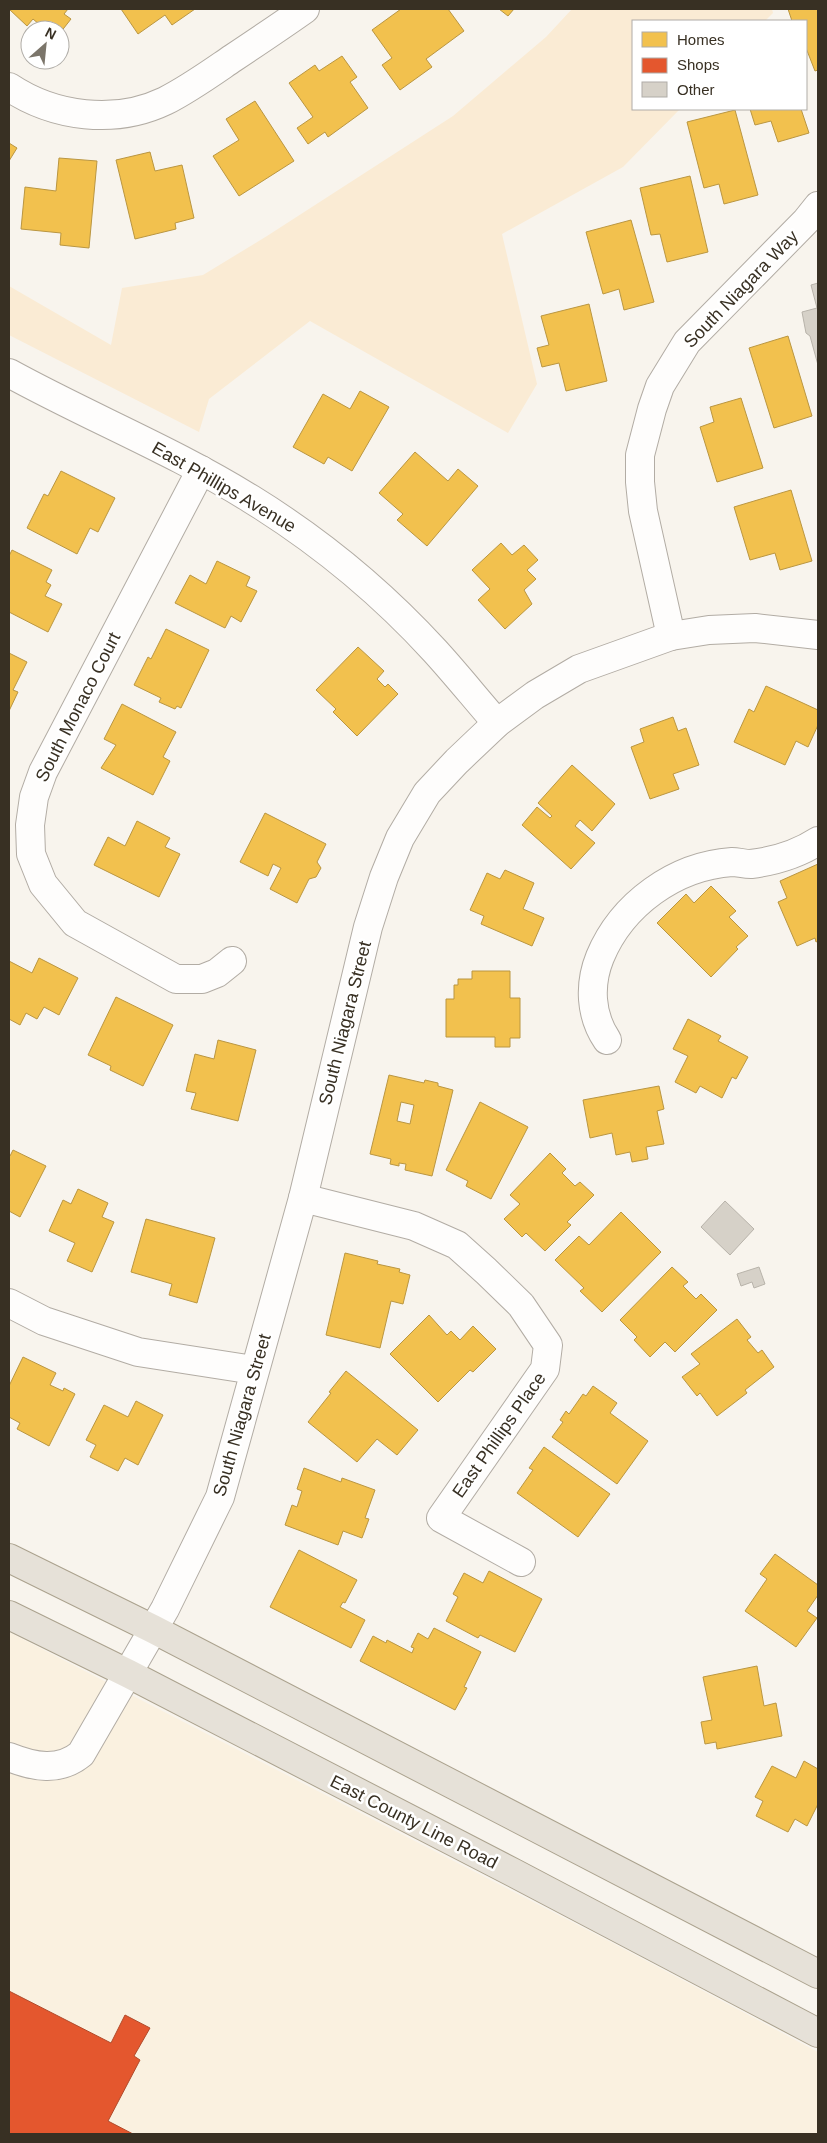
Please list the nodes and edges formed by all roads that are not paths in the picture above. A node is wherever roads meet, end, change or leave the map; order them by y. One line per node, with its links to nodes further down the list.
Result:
1 (305, 9): 2 (street)
2 (9, 87)
3 (818, 206): 7 (street, South Niagara Way)
4 (9, 373): 5 (street, East Phillips Avenue)
5 (201, 470): 8 (street, East Phillips Avenue); 10 (street, South Monaco Court)
6 (818, 635): 7 (street, South Niagara Street)
7 (671, 636): 8 (street, South Niagara Street)
8 (497, 723): 12 (street, South Niagara Street)
9 (818, 841): 11 (street)
10 (232, 961)
11 (607, 1040)
12 (303, 1198): 14 (street, South Niagara Street); 16 (street, East Phillips Place)
13 (9, 1303): 14 (street)
14 (254, 1370): 18 (street, South Niagara Street)
15 (9, 1558): 18 (main road)
16 (521, 1562)
17 (9, 1615): 19 (main road, East County Line Road)
18 (153, 1629): 19 (street, South Niagara Street); 21 (main road)
19 (129, 1674): 20 (street, South Niagara Street); 22 (main road, East County Line Road)
20 (9, 1757)
21 (818, 1974)
22 (818, 2033)

